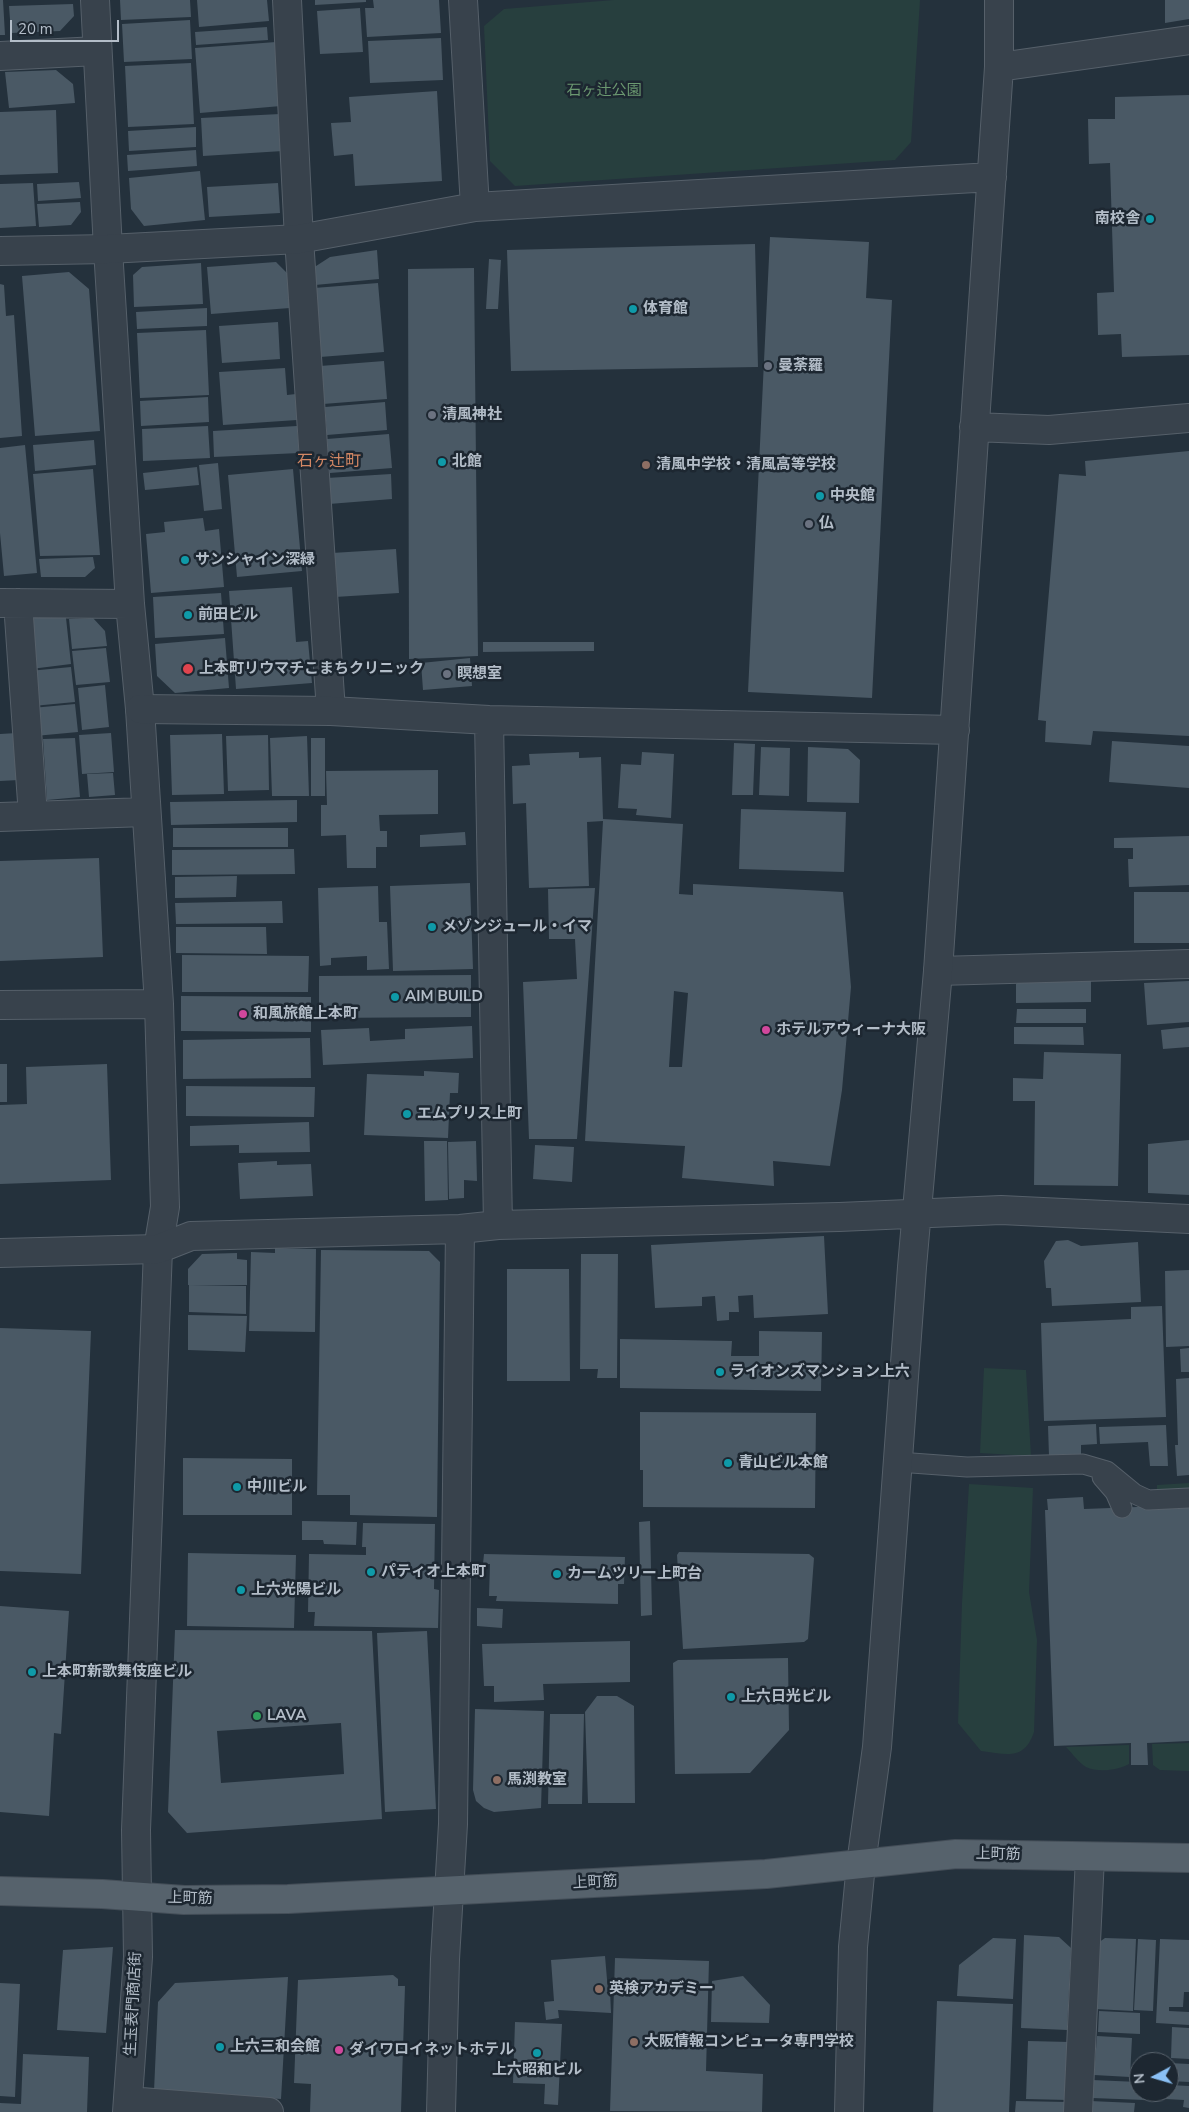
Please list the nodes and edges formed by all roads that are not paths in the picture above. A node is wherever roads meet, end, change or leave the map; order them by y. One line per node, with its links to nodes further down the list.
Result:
1 (95, 0): 6 (street, 生玉表門商店街)
2 (287, 0): 11 (street)
3 (463, 0): 10 (street)
4 (999, 0): 8 (street)
5 (1189, 40): 8 (street)
6 (97, 51): 7 (street); 12 (street, 生玉表門商店街)
7 (0, 56)
8 (999, 66): 9 (street)
9 (992, 177): 10 (street); 15 (street)
10 (476, 207): 11 (street)
11 (299, 239): 12 (street); 19 (street)
12 (108, 249): 13 (street); 17 (street, 生玉表門商店街)
13 (0, 251)
14 (1189, 418): 15 (street)
15 (974, 427): 21 (street)
16 (9, 603): 17 (street); 23 (street)
17 (130, 604): 18 (street, 生玉表門商店街)
18 (140, 709): 19 (street); 22 (street, 生玉表門商店街)
19 (331, 711): 20 (street)
20 (489, 720): 21 (street); 31 (street)
21 (955, 730): 26 (street)
22 (146, 812): 23 (street); 28 (street, 生玉表門商店街)
23 (33, 816): 24 (street)
24 (0, 817)
25 (1189, 964): 26 (street)
26 (938, 971): 29 (street)
27 (0, 1004): 28 (street)
28 (158, 1004): 33 (street, 生玉表門商店街)
29 (917, 1214): 30 (street); 31 (street); 35 (street)
30 (1189, 1219)
31 (498, 1226): 32 (street)
32 (460, 1229): 33 (street); 43 (street)
33 (158, 1249): 34 (street); 44 (street, 生玉表門商店街)
34 (0, 1253)
35 (898, 1462): 36 (lane); 41 (street)
36 (1069, 1464): 37 (lane); 38 (lane)
37 (1189, 1498)
38 (1122, 1508)
39 (1090, 1857): 40 (main road, 上町筋); 41 (main road, 上町筋); 49 (street)
40 (1189, 1858)
41 (861, 1864): 43 (main road, 上町筋); 48 (street)
42 (0, 1891): 44 (main road, 上町筋)
43 (449, 1891): 44 (main road, 上町筋); 47 (street)
44 (137, 1896): 45 (street, 生玉表門商店街)
45 (128, 2106): 46 (street)
46 (269, 2112)
47 (441, 2112)
48 (849, 2112)
49 (1078, 2112)

